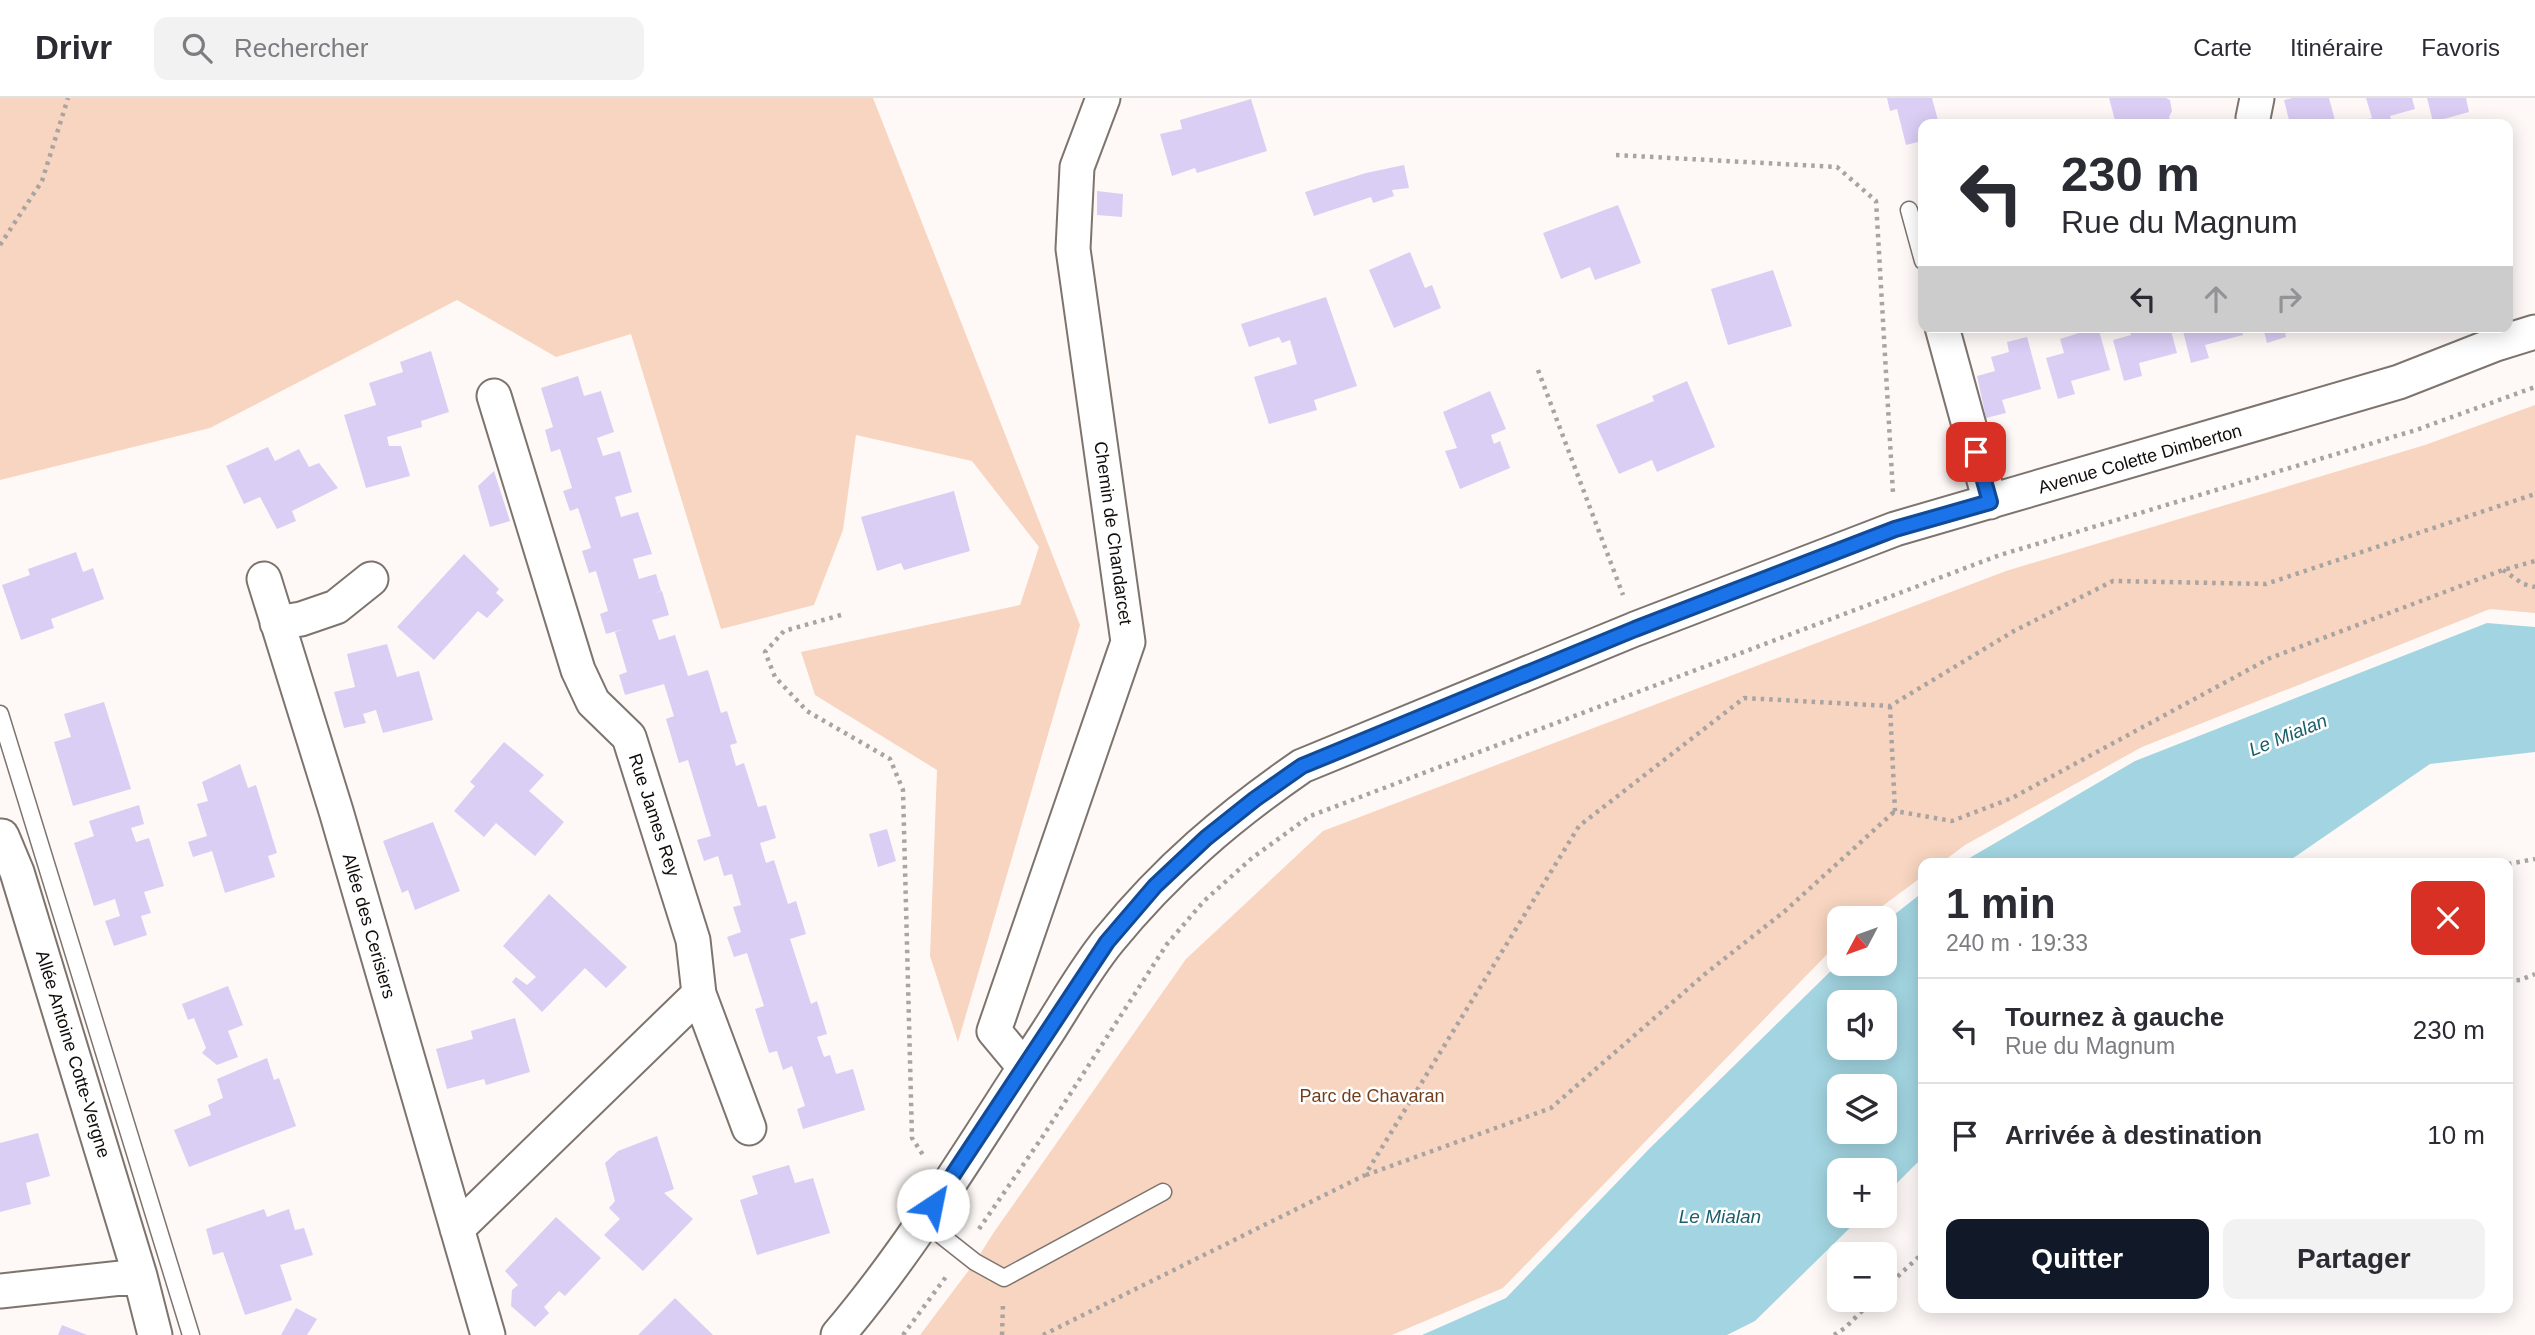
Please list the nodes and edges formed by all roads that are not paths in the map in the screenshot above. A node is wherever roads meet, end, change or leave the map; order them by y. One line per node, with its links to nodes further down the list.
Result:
1 (1102, 98): 16 (street, Chemin de Chandarcet)
2 (2257, 98): 3 (street)
3 (2253, 119)
4 (1909, 210): 5 (lane)
5 (1918, 243)
6 (2535, 332): 9 (street, Avenue Colette Dimberton)
7 (1944, 333): 9 (street)
8 (494, 396): 15 (street, Rue James Rey)
9 (1990, 502): 16 (street, Avenue Colette Dimberton)
10 (264, 579): 12 (street, Allée des Cerisiers)
11 (371, 579): 12 (street)
12 (277, 623): 20 (street, Allée des Cerisiers)
13 (0, 715): 24 (lane)
14 (0, 836): 21 (street, Allée Antoine Cotte-Vergne)
15 (699, 994): 17 (street, Rue James Rey); 20 (street)
16 (1024, 1068): 19 (street, Avenue Colette Dimberton)
17 (749, 1128)
18 (1163, 1192): 19 (lane)
19 (923, 1221): 26 (street, Avenue Colette Dimberton)
20 (457, 1229): 25 (street, Allée des Cerisiers)
21 (140, 1276): 22 (street); 23 (street, Allée Antoine Cotte-Vergne)
22 (0, 1292)
23 (155, 1335)
24 (191, 1335)
25 (488, 1335)
26 (838, 1335)

